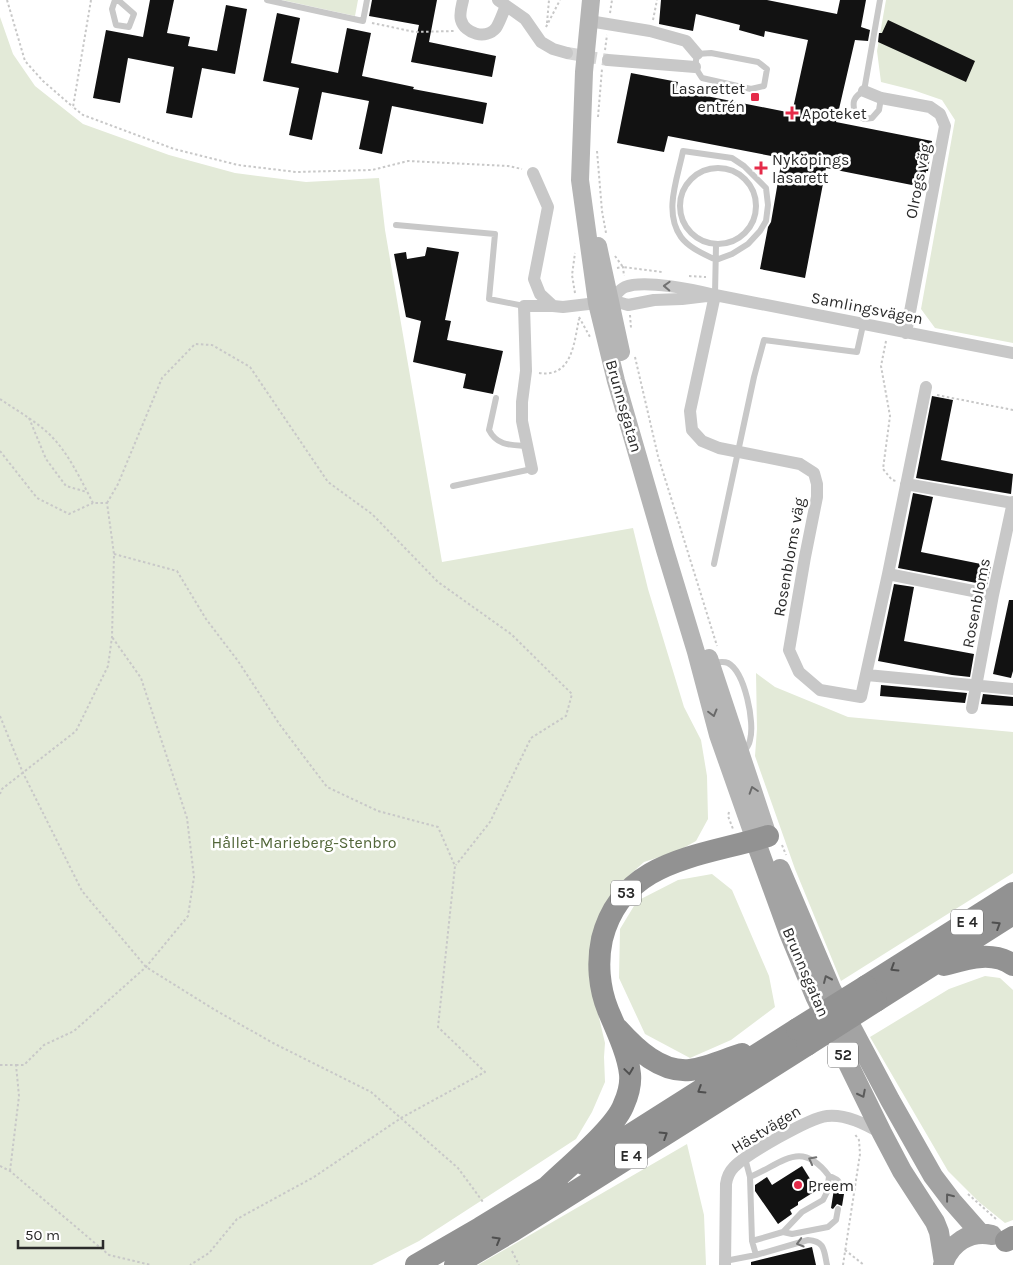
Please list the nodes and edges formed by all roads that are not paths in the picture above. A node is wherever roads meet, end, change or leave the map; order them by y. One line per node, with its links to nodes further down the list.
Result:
1 (267, 0): 2 (lane)
2 (367, 0)
3 (463, 0): 6 (street)
4 (591, 0): 7 (main road, Brunnsgatan)
5 (880, 0): 11 (lane)
6 (502, 3): 8 (street)
7 (589, 21): 10 (street); 13 (main road, Brunnsgatan)
8 (567, 52)
9 (605, 57): 10 (street)
10 (696, 61): 10 (lane)
11 (864, 91): 12 (street, Olrogs väg); 12 (lane)
12 (881, 98): 23 (street, Olrogs väg)
13 (589, 141): 19 (main road, Brunnsgatan); 19 (main road, Brunnsgatan)
14 (533, 172): 21 (street)
15 (396, 225): 20 (lane)
16 (716, 245): 16 (lane); 17 (lane)
17 (716, 260): 17 (lane); 18 (lane)
18 (715, 295): 19 (street, Samlingsvägen); 19 (street, Samlingsvägen, one-way to 19); 22 (street, Samlingsvägen); 28 (street, Rosenbloms väg)
19 (604, 302): 21 (street); 37 (main road, Brunnsgatan)
20 (524, 306): 21 (street); 27 (street)
21 (553, 306)
22 (863, 325): 23 (street, Samlingsvägen); 28 (lane)
23 (906, 332): 24 (street, Samlingsvägen)
24 (1013, 353)
25 (925, 389): 30 (street, Rosenbloms väg)
26 (496, 398): 27 (lane)
27 (527, 446): 29 (street)
28 (737, 452): 34 (lane); 38 (street, Rosenbloms väg)
29 (532, 469): 31 (lane)
30 (906, 484): 32 (street, Rosenbloms); 35 (street, Rosenbloms väg)
31 (453, 486)
32 (1013, 503): 33 (street, Rosenbloms)
33 (1008, 558): 36 (street, Rosenbloms)
34 (714, 564)
35 (888, 574): 36 (street); 38 (street, Rosenbloms väg)
36 (993, 596): 39 (street, Rosenbloms)
37 (710, 664): 42 (main road, Brunnsgatan); 42 (lane); 43 (main road, Brunnsgatan, one-way to 43)
38 (867, 675): 39 (street)
39 (977, 686): 40 (street); 41 (street, Rosenbloms)
40 (1013, 689)
41 (972, 708)
42 (742, 755): 43 (main road, Brunnsgatan, one-way to 42)
43 (768, 839): 49 (highway, 53); 52 (main road, Brunnsgatan / 52, one-way to 52); 60 (main road, Brunnsgatan / 52, one-way to 43)
44 (1013, 893): 48 (highway, E 4, one-way to 48)
45 (1013, 914): 47 (highway, E 4, one-way to 45)
46 (1013, 965): 47 (highway)
47 (926, 970): 48 (highway, E 4)
48 (871, 993): 50 (highway, E 4, bridge)
49 (614, 1025): 51 (highway, 53); 56 (highway, one-way to 56)
50 (802, 1037): 51 (highway, E 4); 67 (highway, E 4, one-way to 50)
51 (772, 1045): 56 (highway, E 4, one-way to 56)
52 (882, 1133): 53 (street, Hästvägen); 65 (main road, Brunnsgatan / 52)
53 (745, 1158): 55 (lane); 64 (street, Hästvägen)
54 (829, 1176): 55 (lane, one-way to 55); 57 (lane); 59 (lane)
55 (750, 1177): 62 (lane)
56 (545, 1189): 66 (highway, E 4)
57 (841, 1190)
58 (838, 1209): 59 (lane)
59 (782, 1232): 62 (lane)
60 (981, 1234): 61 (main road); 65 (main road, 52)
61 (1008, 1237)
62 (752, 1241): 63 (lane)
63 (756, 1255): 64 (lane); 68 (lane, one-way to 63)
64 (725, 1263)
65 (944, 1264)
66 (416, 1265)
67 (455, 1265)
68 (827, 1265)

